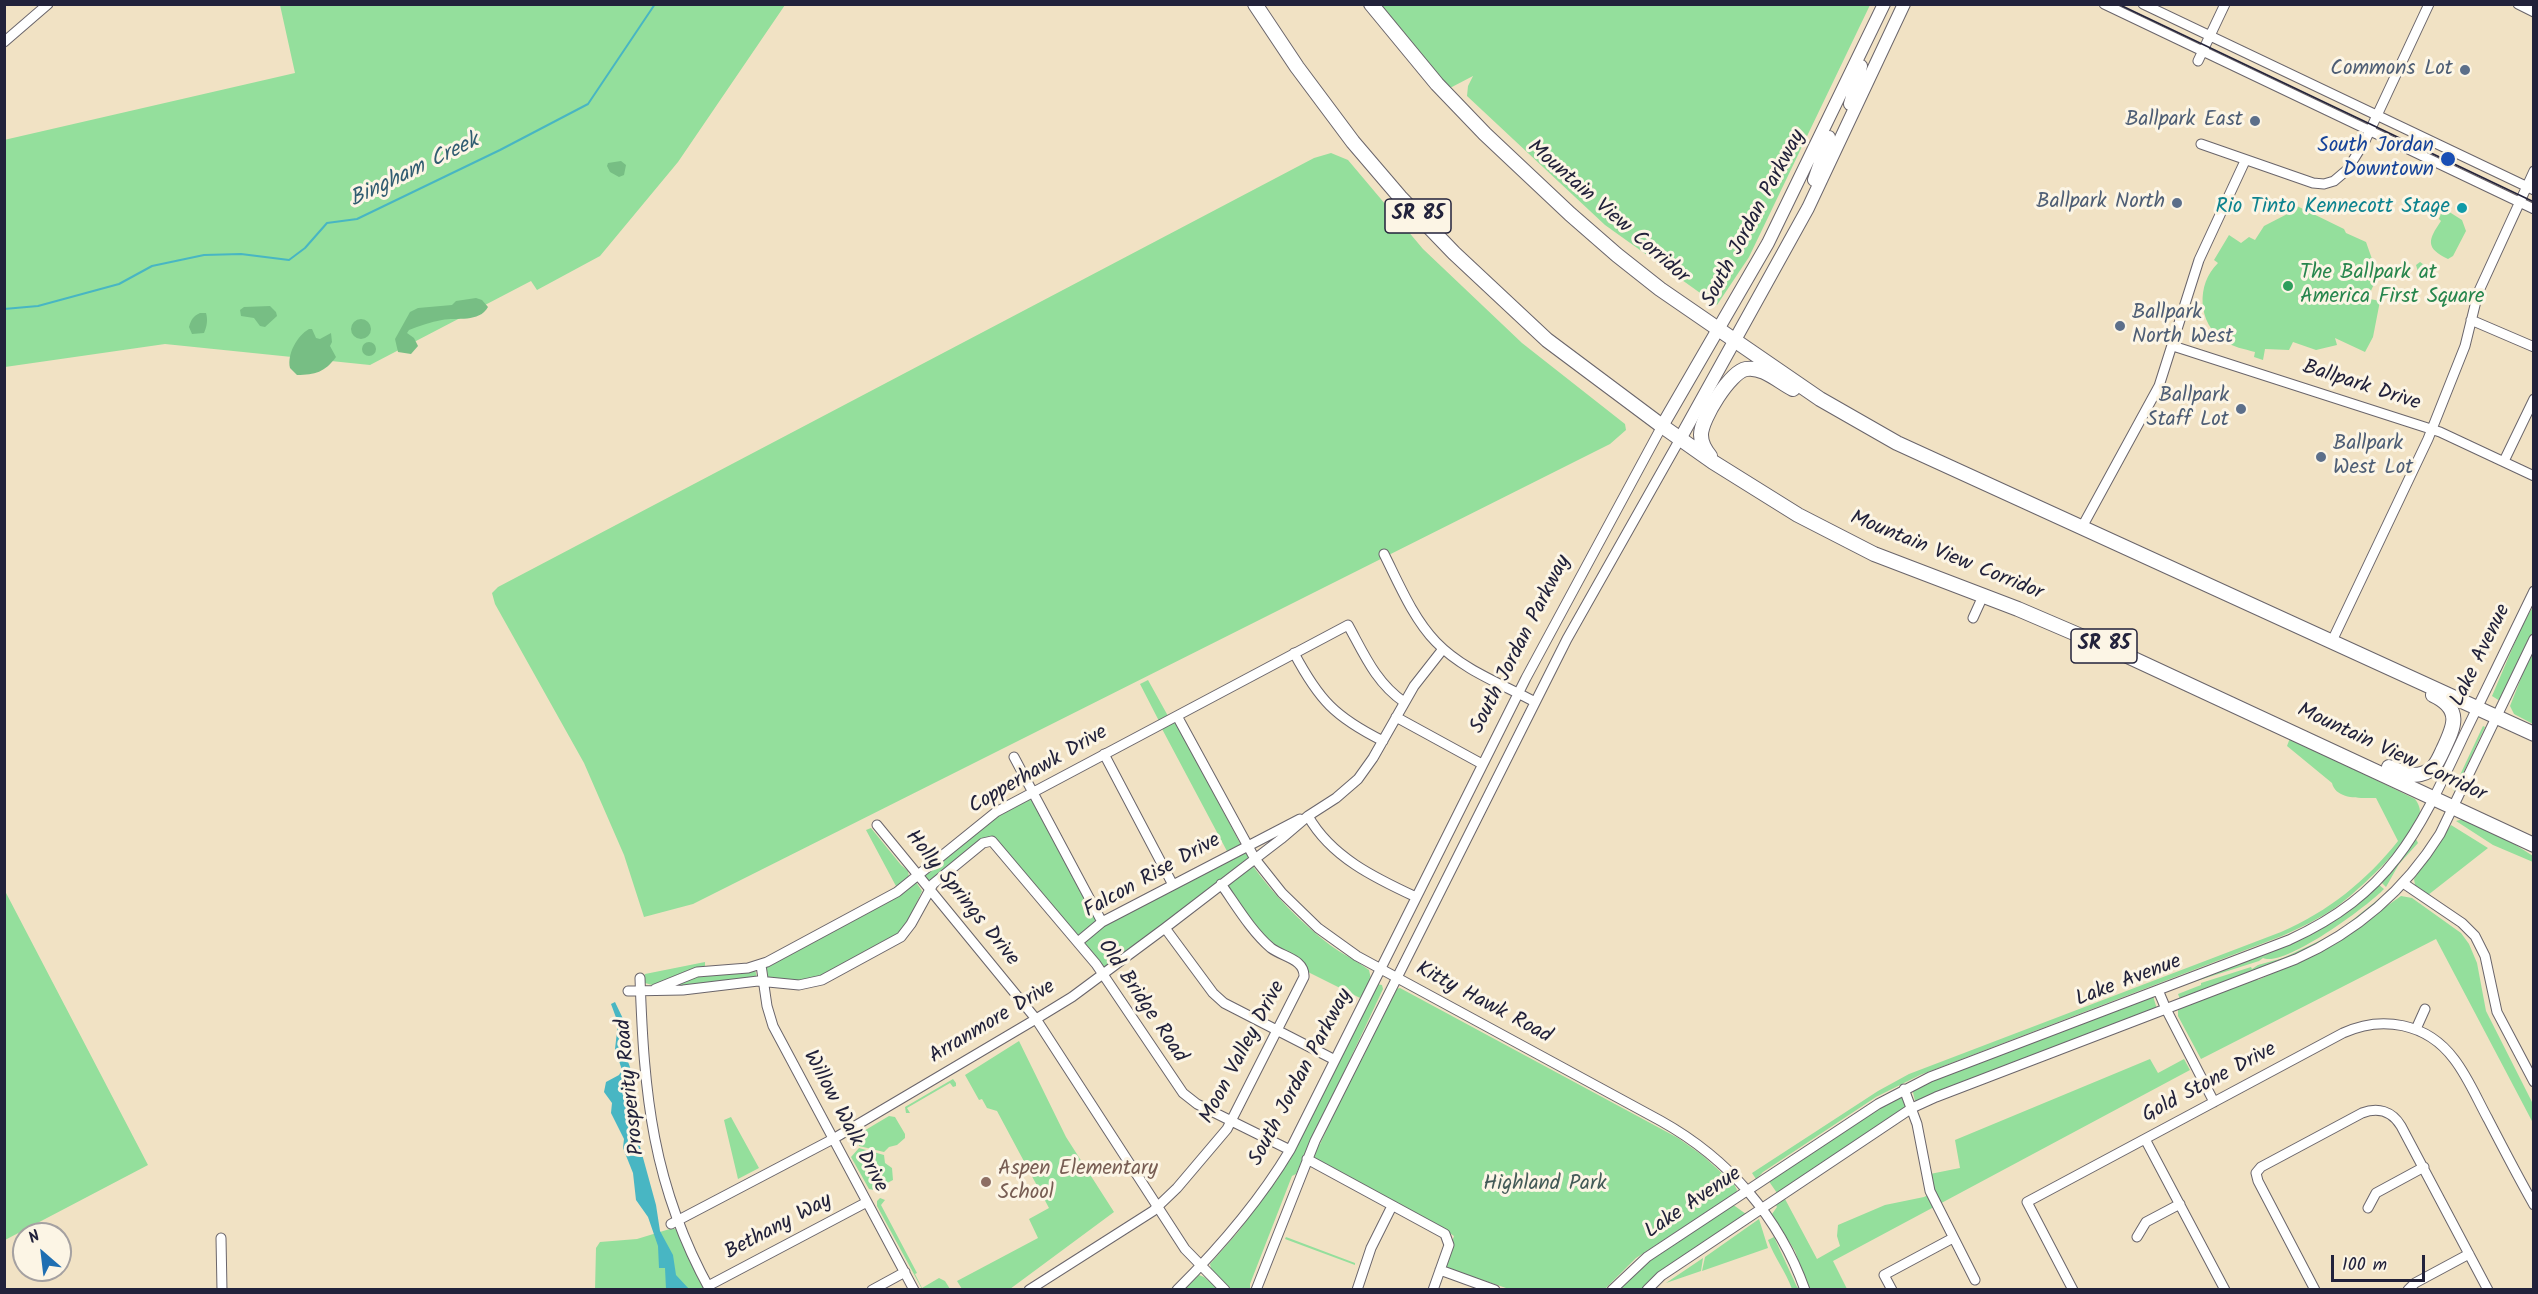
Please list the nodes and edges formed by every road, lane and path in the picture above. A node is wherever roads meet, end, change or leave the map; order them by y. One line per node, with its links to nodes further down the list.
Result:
1 (48, 4): 13 (street)
2 (1255, 4): 31 (highway, Mountain View Corridor / SR 85)
3 (1371, 4): 25 (highway, Mountain View Corridor)
4 (1884, 4): 16 (main road, South Jordan Parkway)
5 (1904, 4): 16 (main road, South Jordan Parkway)
6 (2104, 4): 14 (street)
7 (2143, 4): 12 (street)
8 (2225, 4): 12 (street)
9 (2428, 4): 15 (street)
10 (2518, 4): 11 (street)
11 (2534, 12)
12 (2211, 36): 14 (street); 15 (street)
13 (4, 42)
14 (2201, 56): 17 (street)
15 (2376, 115): 17 (street); 21 (street)
16 (1839, 122): 25 (main road, South Jordan Parkway); 26 (main road, South Jordan Parkway)
17 (2369, 130): 19 (street); 22 (street)
18 (2201, 144): 19 (street)
19 (2245, 160): 27 (street)
20 (2534, 171): 21 (street)
21 (2530, 188): 22 (street)
22 (2520, 202): 23 (street); 24 (street)
23 (2534, 209)
24 (2471, 320): 28 (street); 32 (street)
25 (1718, 329): 26 (highway, Mountain View Corridor); 31 (main road, South Jordan Parkway)
26 (1736, 340): 29 (highway, Mountain View Corridor); 33 (main road, South Jordan Parkway)
27 (2173, 346): 32 (street, Ballpark Drive); 37 (street)
28 (2534, 347)
29 (1820, 399): 35 (highway); 37 (highway, Mountain View Corridor)
30 (2534, 399): 34 (street)
31 (1662, 426): 33 (highway, Mountain View Corridor / SR 85); 47 (street, South Jordan Parkway)
32 (2432, 429): 34 (street, Ballpark Drive); 44 (street)
33 (1680, 439): 35 (highway, Mountain View Corridor / SR 85); 49 (street, South Jordan Parkway)
34 (2504, 462): 36 (street, Ballpark Drive)
35 (1724, 469): 39 (highway, Mountain View Corridor / SR 85)
36 (2534, 476)
37 (2082, 527): 41 (highway, Mountain View Corridor)
38 (1384, 554): 45 (street)
39 (1983, 596): 42 (street); 55 (highway, Mountain View Corridor / SR 85)
40 (2532, 596): 50 (street, Lake Avenue)
41 (2265, 611): 44 (highway, Mountain View Corridor); 55 (highway)
42 (1972, 618)
43 (2534, 639): 53 (street, Lake Avenue)
44 (2332, 641): 50 (highway, Mountain View Corridor)
45 (1443, 649): 47 (street); 48 (street, Arranmore Drive)
46 (1294, 653): 48 (street, Copperhawk Drive); 51 (street, Copperhawk Drive); 56 (street)
47 (1518, 693): 49 (street); 59 (street, South Jordan Parkway)
48 (1404, 702): 52 (street, Arranmore Drive)
49 (1535, 702): 82 (street, South Jordan Parkway)
50 (2477, 708): 53 (highway, Mountain View Corridor); 61 (street, Lake Avenue)
51 (1176, 716): 57 (street, Copperhawk Drive); 67 (street, Kitty Hawk Road)
52 (1396, 717): 56 (street, Arranmore Drive); 59 (street)
53 (2497, 718): 54 (highway, Mountain View Corridor); 62 (street, Lake Avenue)
54 (2534, 734)
55 (2306, 737): 61 (highway, Mountain View Corridor / SR 85)
56 (1383, 741): 63 (street, Arranmore Drive)
57 (1104, 754): 60 (street, Copperhawk Drive); 72 (street)
58 (1014, 757): 60 (street)
59 (1482, 764): 74 (street, South Jordan Parkway)
60 (1033, 792): 69 (street, Copperhawk Drive); 75 (street)
61 (2435, 797): 62 (highway, Mountain View Corridor / SR 85); 86 (street, Lake Avenue)
62 (2454, 808): 66 (highway, Mountain View Corridor / SR 85); 70 (street, Lake Avenue)
63 (1308, 816): 67 (street, Arranmore Drive); 68 (street, Arranmore Drive); 74 (street)
64 (877, 825): 69 (street, Holly Springs Drive)
65 (990, 841): 73 (street, Copperhawk Drive); 77 (street, Old Bridge Road)
66 (2534, 845)
67 (1246, 846): 68 (street, Kitty Hawk Road); 72 (street, Falcon Rise Drive)
68 (1255, 859): 71 (street, Arranmore Drive); 79 (street, Kitty Hawk Road)
69 (918, 875): 73 (street, Holly Springs Drive); 78 (street, Copperhawk Drive)
70 (2403, 883): 88 (street, Lake Avenue); 94 (street)
71 (1221, 884): 76 (street, Arranmore Drive); 92 (street, Moon Valley Drive)
72 (1173, 885): 75 (street, Falcon Rise Drive)
73 (929, 889): 83 (street, Copperhawk Drive); 90 (street, Holly Springs Drive)
74 (1416, 897): 79 (street, South Jordan Parkway)
75 (1102, 922): 77 (street, Falcon Rise Drive)
76 (1165, 927): 80 (street, Arranmore Drive); 92 (street)
77 (1078, 942): 80 (street, Old Bridge Road)
78 (761, 965): 83 (street, Willow Walk Drive); 84 (street, Copperhawk Drive)
79 (1381, 969): 82 (street, Kitty Hawk Road); 93 (street, South Jordan Parkway)
80 (1103, 973): 90 (street, Arranmore Drive); 98 (street, Old Bridge Road)
81 (640, 978): 85 (street, Prosperity Road)
82 (1397, 978): 102 (street, South Jordan Parkway); 104 (street, Kitty Hawk Road)
83 (763, 981): 84 (street, Copperhawk Drive); 99 (street, Willow Walk Drive)
84 (655, 989): 85 (street, Copperhawk Drive)
85 (640, 990): 87 (street, Copperhawk Drive); 112 (street, Prosperity Road)
86 (2158, 990): 88 (street); 95 (street, Lake Avenue)
87 (628, 991)
88 (2166, 1009): 96 (street); 97 (street, Lake Avenue)
89 (2426, 1009): 91 (street)
90 (1036, 1019): 99 (street, Arranmore Drive); 109 (street, Holly Springs Drive)
91 (2416, 1029): 96 (street, Gold Stone Drive); 107 (street, Gold Stone Drive)
92 (1277, 1031): 93 (street); 98 (street, Moon Valley Drive)
93 (1335, 1060): 101 (street, South Jordan Parkway)
94 (2534, 1082)
95 (1904, 1089): 97 (street); 104 (street, Lake Avenue)
96 (2214, 1102): 100 (street, Gold Stone Drive)
97 (1912, 1108): 110 (street, Lake Avenue); 114 (street)
98 (1232, 1121): 101 (street, Old Bridge Road); 109 (street, Moon Valley Drive)
99 (833, 1138): 105 (street, Willow Walk Drive); 112 (street, Arranmore Drive)
100 (2145, 1139): 106 (street); 136 (street, Gold Stone Drive)
101 (1290, 1150): 117 (street, South Jordan Parkway)
102 (1307, 1159): 108 (street); 128 (street, South Jordan Parkway)
103 (2424, 1167): 111 (street); 116 (street); 138 (street)
104 (1747, 1190): 110 (street, Kitty Hawk Road); 132 (street, Lake Avenue)
105 (867, 1202): 119 (street, Willow Walk Drive); 121 (street, Bethany Way)
106 (2180, 1204): 113 (street); 137 (street)
107 (2534, 1205)
108 (1392, 1206): 118 (street); 129 (street)
109 (1158, 1208): 117 (street, Holly Springs Drive); 125 (street, Moon Valley Drive)
110 (1762, 1208): 133 (street, Lake Avenue); 134 (street, Kitty Hawk Road)
111 (2368, 1208)
112 (674, 1222): 121 (street, Prosperity Road)
113 (2137, 1237)
114 (1953, 1238): 120 (street); 135 (street)
115 (221, 1244): 122 (street)
116 (2469, 1254): 139 (street); 140 (street)
117 (1201, 1266): 126 (street, South Jordan Parkway); 127 (street, Holly Springs Drive)
118 (1440, 1270): 130 (street); 131 (street)
119 (905, 1272): 123 (street); 124 (street, Willow Walk Drive)
120 (1975, 1280)
121 (709, 1288)
122 (222, 1290)
123 (872, 1290)
124 (914, 1290)
125 (1029, 1290)
126 (1177, 1290)
127 (1225, 1290)
128 (1256, 1290)
129 (1357, 1290)
130 (1433, 1290)
131 (1496, 1290)
132 (1612, 1290)
133 (1647, 1290)
134 (1805, 1290)
135 (1892, 1290)
136 (2073, 1290)
137 (2225, 1290)
138 (2315, 1290)
139 (2408, 1290)
140 (2488, 1290)

